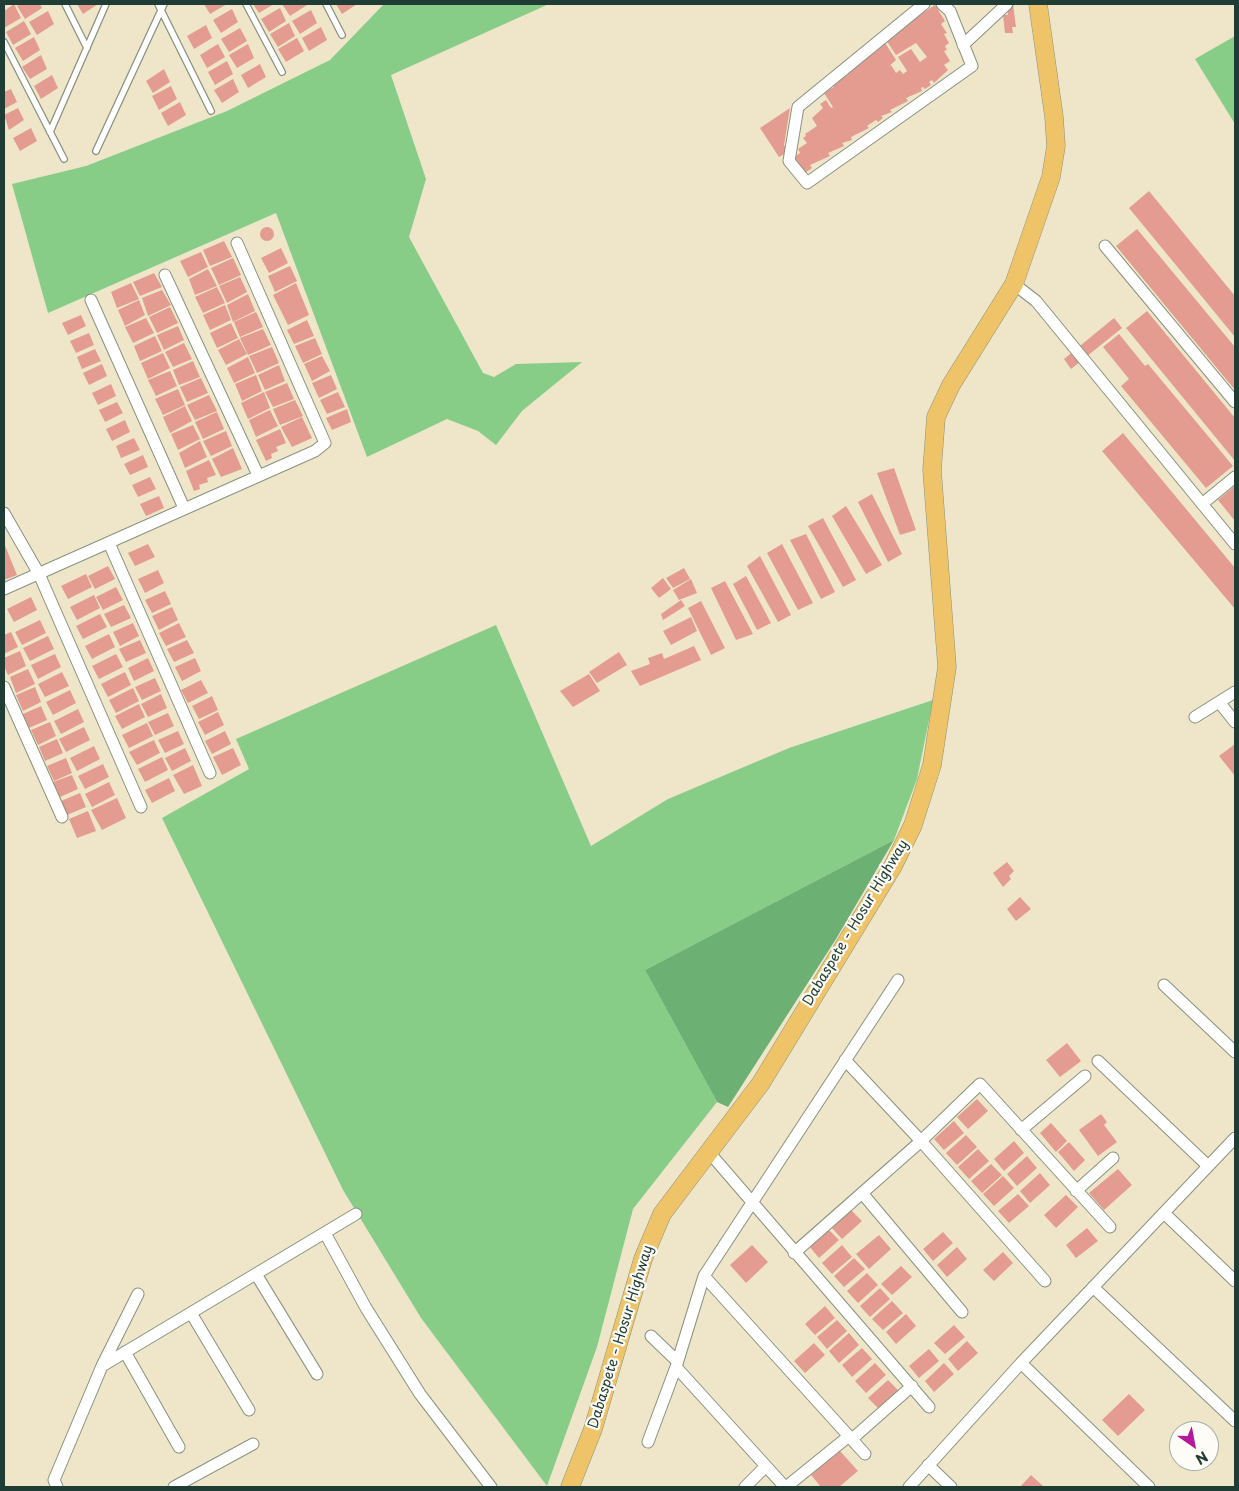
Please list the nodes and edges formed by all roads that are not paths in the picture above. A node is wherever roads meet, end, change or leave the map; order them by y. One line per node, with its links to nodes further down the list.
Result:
1 (64, 4): 15 (lane)
2 (106, 4): 15 (lane)
3 (158, 4): 11 (lane)
4 (164, 4): 11 (lane)
5 (246, 4): 16 (lane)
6 (326, 4): 12 (lane)
7 (924, 4): 14 (street)
8 (942, 4): 14 (street)
9 (1007, 4): 14 (street)
10 (1038, 4): 24 (highway, Dabaspete - Hosur Highway)
11 (161, 10): 17 (lane); 19 (lane)
12 (342, 35)
13 (4, 42): 18 (lane)
14 (963, 45)
15 (87, 48): 18 (lane)
16 (282, 72)
17 (211, 111)
18 (50, 132): 20 (lane)
19 (96, 151)
20 (64, 159)
21 (237, 243): 27 (street)
22 (1104, 246): 26 (street)
23 (165, 275): 27 (street)
24 (1014, 284): 29 (street); 53 (highway, Dabaspete - Hosur Highway)
25 (91, 300): 30 (street)
26 (1235, 402)
27 (258, 475): 30 (street)
28 (1235, 476): 29 (street)
29 (1202, 504): 33 (street)
30 (184, 508): 32 (street)
31 (4, 513): 34 (street)
32 (109, 543): 34 (street); 41 (street)
33 (1235, 544)
34 (39, 574): 35 (street); 42 (street)
35 (4, 589)
36 (4, 687): 43 (street)
37 (1235, 692): 38 (street)
38 (1219, 702): 39 (street); 40 (street)
39 (1195, 717)
40 (1235, 722)
41 (210, 773)
42 (141, 807)
43 (62, 817)
44 (898, 980): 47 (street)
45 (1164, 986): 46 (street)
46 (1235, 1052)
47 (845, 1060): 52 (street); 58 (street)
48 (1098, 1061): 55 (street)
49 (1084, 1076): 50 (street)
50 (1021, 1130): 52 (street); 56 (street)
51 (1235, 1138): 55 (street)
52 (921, 1141): 57 (street); 66 (street)
53 (708, 1151): 58 (street); 92 (highway, Dabaspete - Hosur Highway)
54 (1113, 1158): 56 (street)
55 (1208, 1166): 59 (street)
56 (1076, 1191): 61 (street)
57 (862, 1193): 63 (street); 70 (street)
58 (752, 1200): 63 (street); 65 (street)
59 (1164, 1213): 67 (street); 68 (street)
60 (356, 1214): 62 (street)
61 (1110, 1227)
62 (325, 1233): 64 (street); 91 (street)
63 (794, 1253): 78 (street)
64 (256, 1274): 71 (street); 77 (street)
65 (704, 1276): 75 (street); 82 (street)
66 (1045, 1281)
67 (1235, 1281)
68 (1093, 1287): 74 (street); 81 (street)
69 (138, 1294): 76 (street)
70 (962, 1312)
71 (191, 1313): 73 (street); 80 (street)
72 (651, 1336): 75 (street)
73 (125, 1352): 76 (street); 85 (street)
74 (1021, 1363): 88 (street); 97 (street)
75 (676, 1364): 83 (street); 87 (street)
76 (102, 1366): 89 (street)
77 (317, 1374)
78 (912, 1386): 79 (street); 82 (street)
79 (929, 1407)
80 (249, 1410)
81 (1235, 1421)
82 (850, 1437): 86 (street); 94 (street)
83 (648, 1442)
84 (253, 1444): 90 (street)
85 (179, 1448)
86 (865, 1454)
87 (766, 1466): 93 (street); 94 (street)
88 (928, 1466): 95 (street); 96 (street)
89 (56, 1487)
90 (174, 1487)
91 (491, 1487)
92 (570, 1487)
93 (745, 1487)
94 (785, 1487)
95 (909, 1487)
96 (951, 1487)
97 (1149, 1487)

